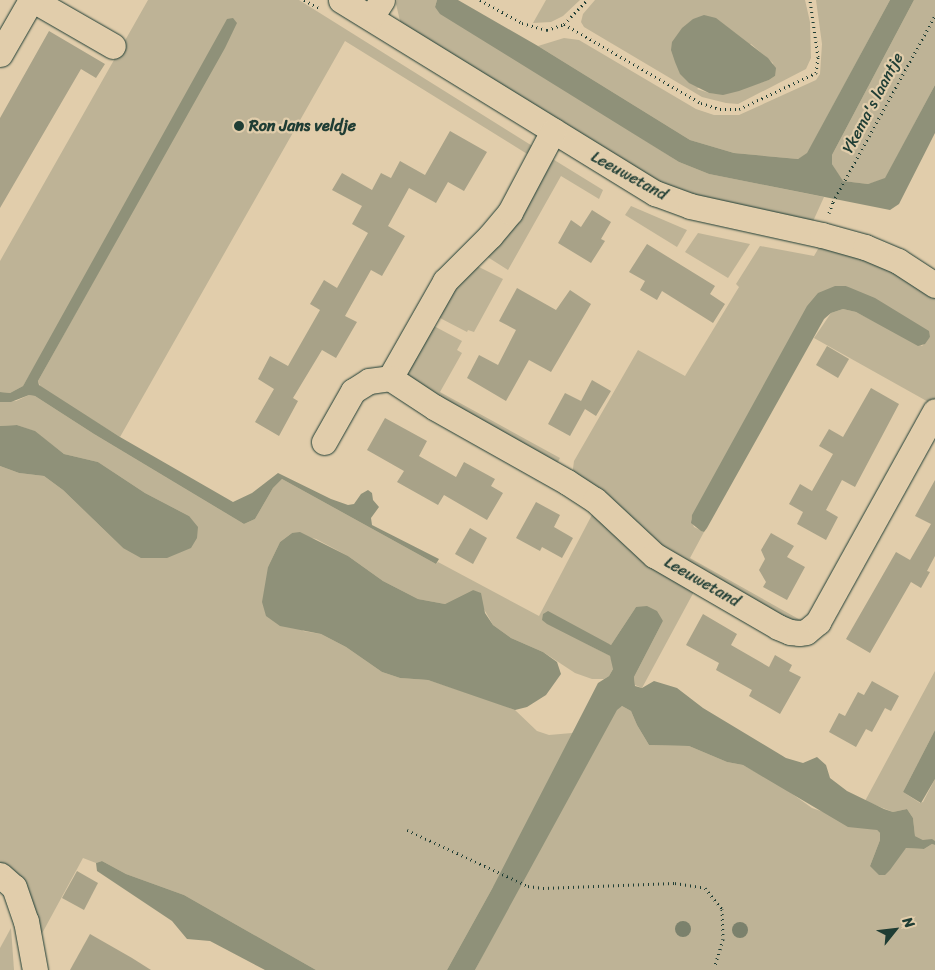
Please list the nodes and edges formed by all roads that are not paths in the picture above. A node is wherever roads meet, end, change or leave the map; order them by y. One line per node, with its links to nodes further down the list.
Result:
1 (32, 0): 4 (street); 5 (street)
2 (342, 0): 3 (street, Leeuwetand)
3 (376, 9): 6 (street, Leeuwetand)
4 (113, 46)
5 (0, 54)
6 (553, 131): 7 (street, Leeuwetand); 8 (street)
7 (935, 285)
8 (390, 378): 9 (street, Leeuwetand); 10 (street)
9 (935, 411)
10 (324, 442)
11 (0, 875): 12 (street)
12 (35, 970)

